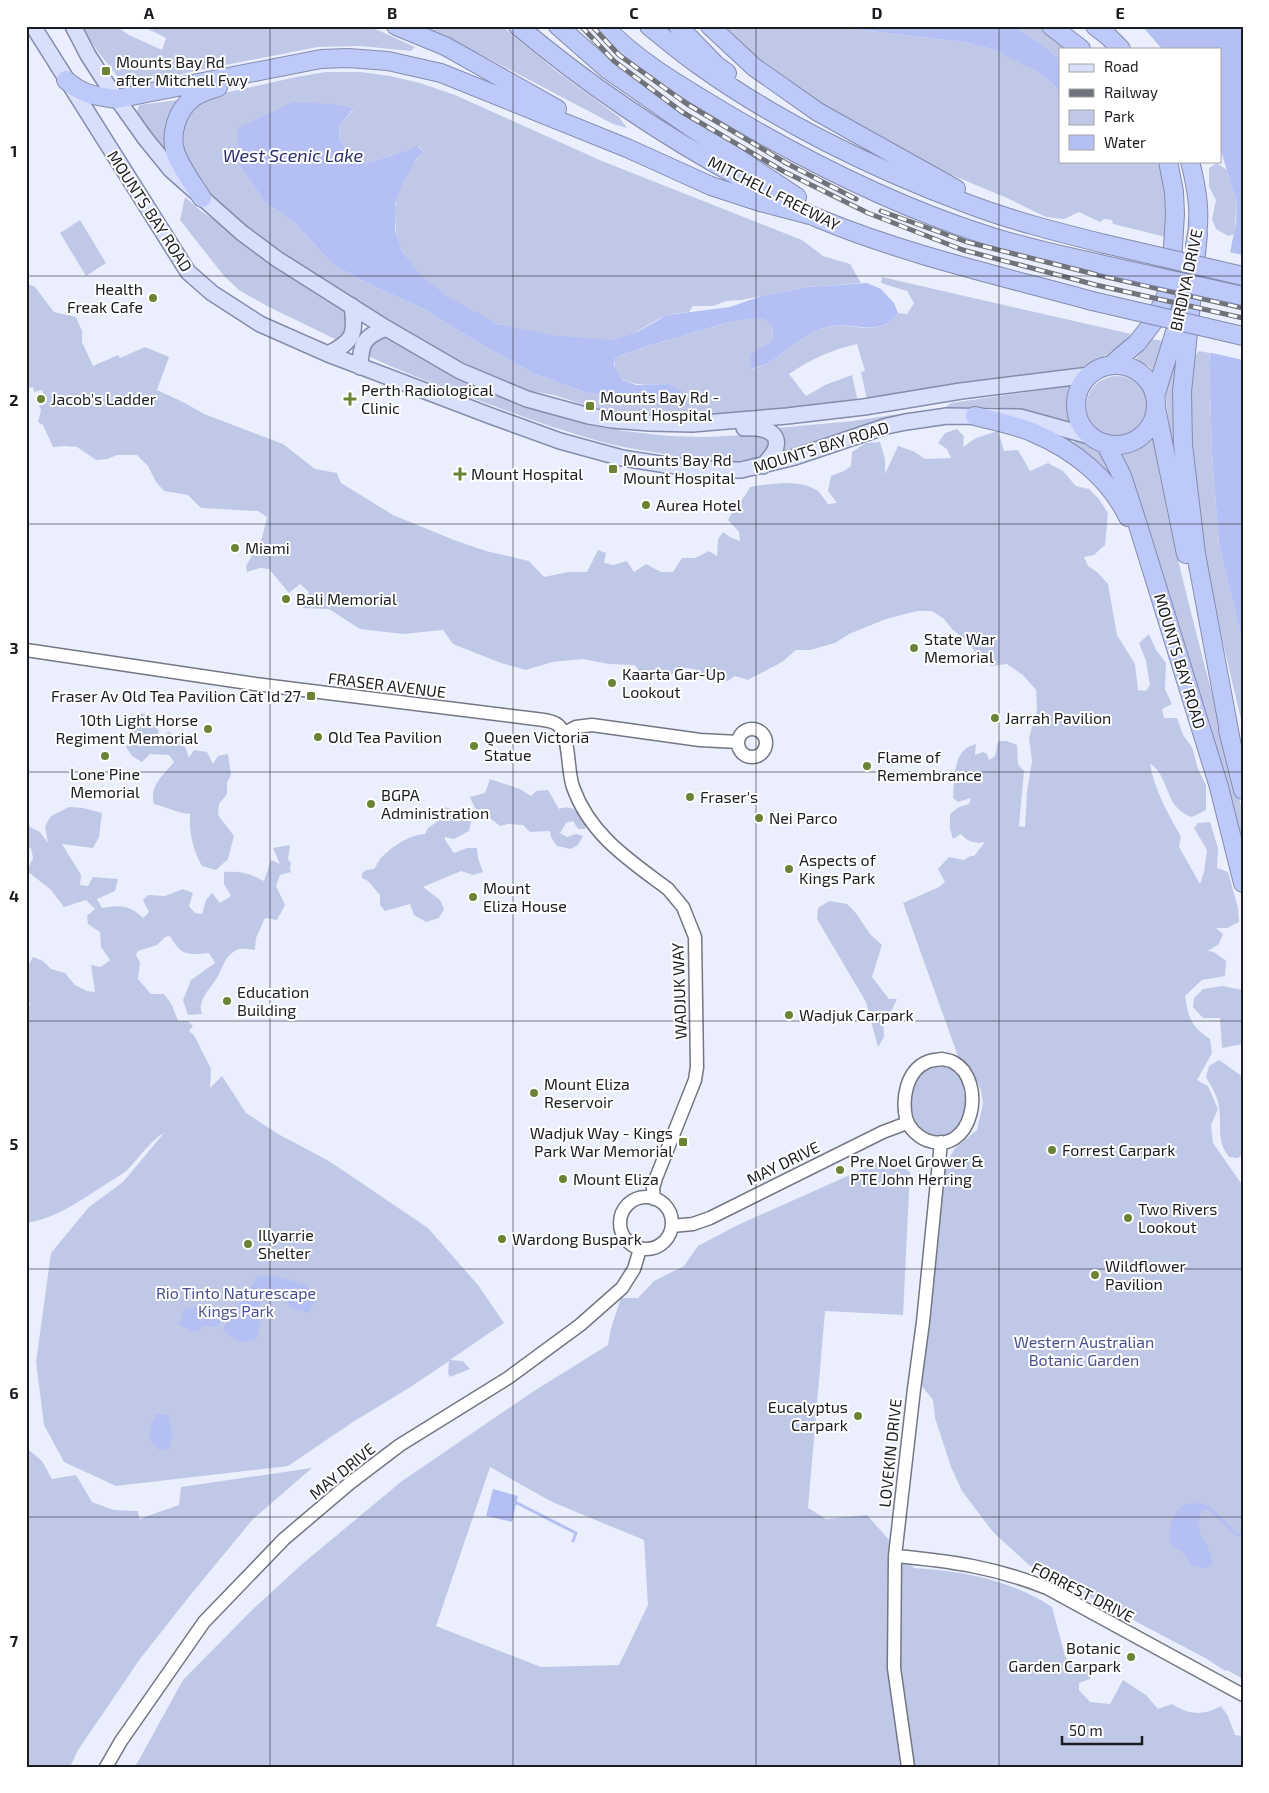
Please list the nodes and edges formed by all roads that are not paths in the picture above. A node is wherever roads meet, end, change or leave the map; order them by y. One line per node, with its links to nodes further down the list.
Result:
1 (33, 26): 17 (main road, MOUNTS BAY ROAD)
2 (73, 26): 18 (main road, MOUNTS BAY ROAD)
3 (396, 26): 20 (highway)
4 (518, 26): 24 (highway, MITCHELL FREEWAY)
5 (558, 26): 26 (highway)
6 (604, 26): 29 (highway, bridge)
7 (649, 26): 19 (highway)
8 (678, 26): 19 (highway)
9 (710, 26): 25 (highway)
10 (1051, 26): 13 (highway)
11 (1062, 26): 14 (highway)
12 (1095, 26): 15 (highway)
13 (1080, 48)
14 (1089, 48)
15 (1120, 48)
16 (292, 64): 18 (highway); 20 (highway); 23 (highway)
17 (66, 80): 18 (highway); 33 (main road, MOUNTS BAY ROAD)
18 (116, 99): 23 (main road, MOUNTS BAY ROAD)
19 (797, 126): 25 (highway)
20 (627, 148): 24 (highway)
21 (1168, 162): 34 (highway, BIRDIYA DRIVE)
22 (1190, 162): 27 (highway, BIRDIYA DRIVE)
23 (202, 198): 30 (main road, MOUNTS BAY ROAD)
24 (810, 215): 26 (highway, MITCHELL FREEWAY)
25 (1003, 215): 28 (highway, bridge)
26 (848, 230): 32 (highway, MITCHELL FREEWAY, bridge)
27 (1198, 234): 37 (highway, BIRDIYA DRIVE); 45 (highway)
28 (1243, 276)
29 (1243, 296)
30 (352, 306): 31 (main road, MOUNTS BAY ROAD); 33 (main road)
31 (386, 328): 35 (main road); 39 (main road, MOUNTS BAY ROAD)
32 (1243, 336)
33 (328, 354): 35 (main road, MOUNTS BAY ROAD)
34 (1111, 365): 36 (highway); 37 (highway)
35 (360, 367): 41 (main road, MOUNTS BAY ROAD)
36 (1090, 375): 39 (main road, MOUNTS BAY ROAD); 40 (highway)
37 (1155, 402): 40 (highway); 45 (highway, MOUNTS BAY ROAD)
38 (975, 416): 40 (main road, MOUNTS BAY ROAD); 41 (main road, MOUNTS BAY ROAD); 42 (highway)
39 (724, 421): 41 (main road)
40 (1099, 440): 42 (highway, MOUNTS BAY ROAD)
41 (763, 466)
42 (1153, 575): 48 (highway, MOUNTS BAY ROAD)
43 (26, 650): 44 (street, FRASER AVENUE)
44 (564, 733): 46 (street); 51 (street, WADJUK WAY)
45 (1231, 741): 47 (highway, MOUNTS BAY ROAD)
46 (738, 742)
47 (1243, 790)
48 (1243, 883)
49 (907, 1123): 50 (street); 50 (street); 52 (street, MAY DRIVE)
50 (941, 1142): 54 (street, LOVEKIN DRIVE)
51 (654, 1198): 52 (street); 53 (street)
52 (672, 1226): 53 (street)
53 (640, 1249): 56 (street, MAY DRIVE)
54 (895, 1556): 55 (street, FORREST DRIVE); 57 (street, LOVEKIN DRIVE)
55 (1243, 1695)
56 (106, 1767)
57 (908, 1767)

